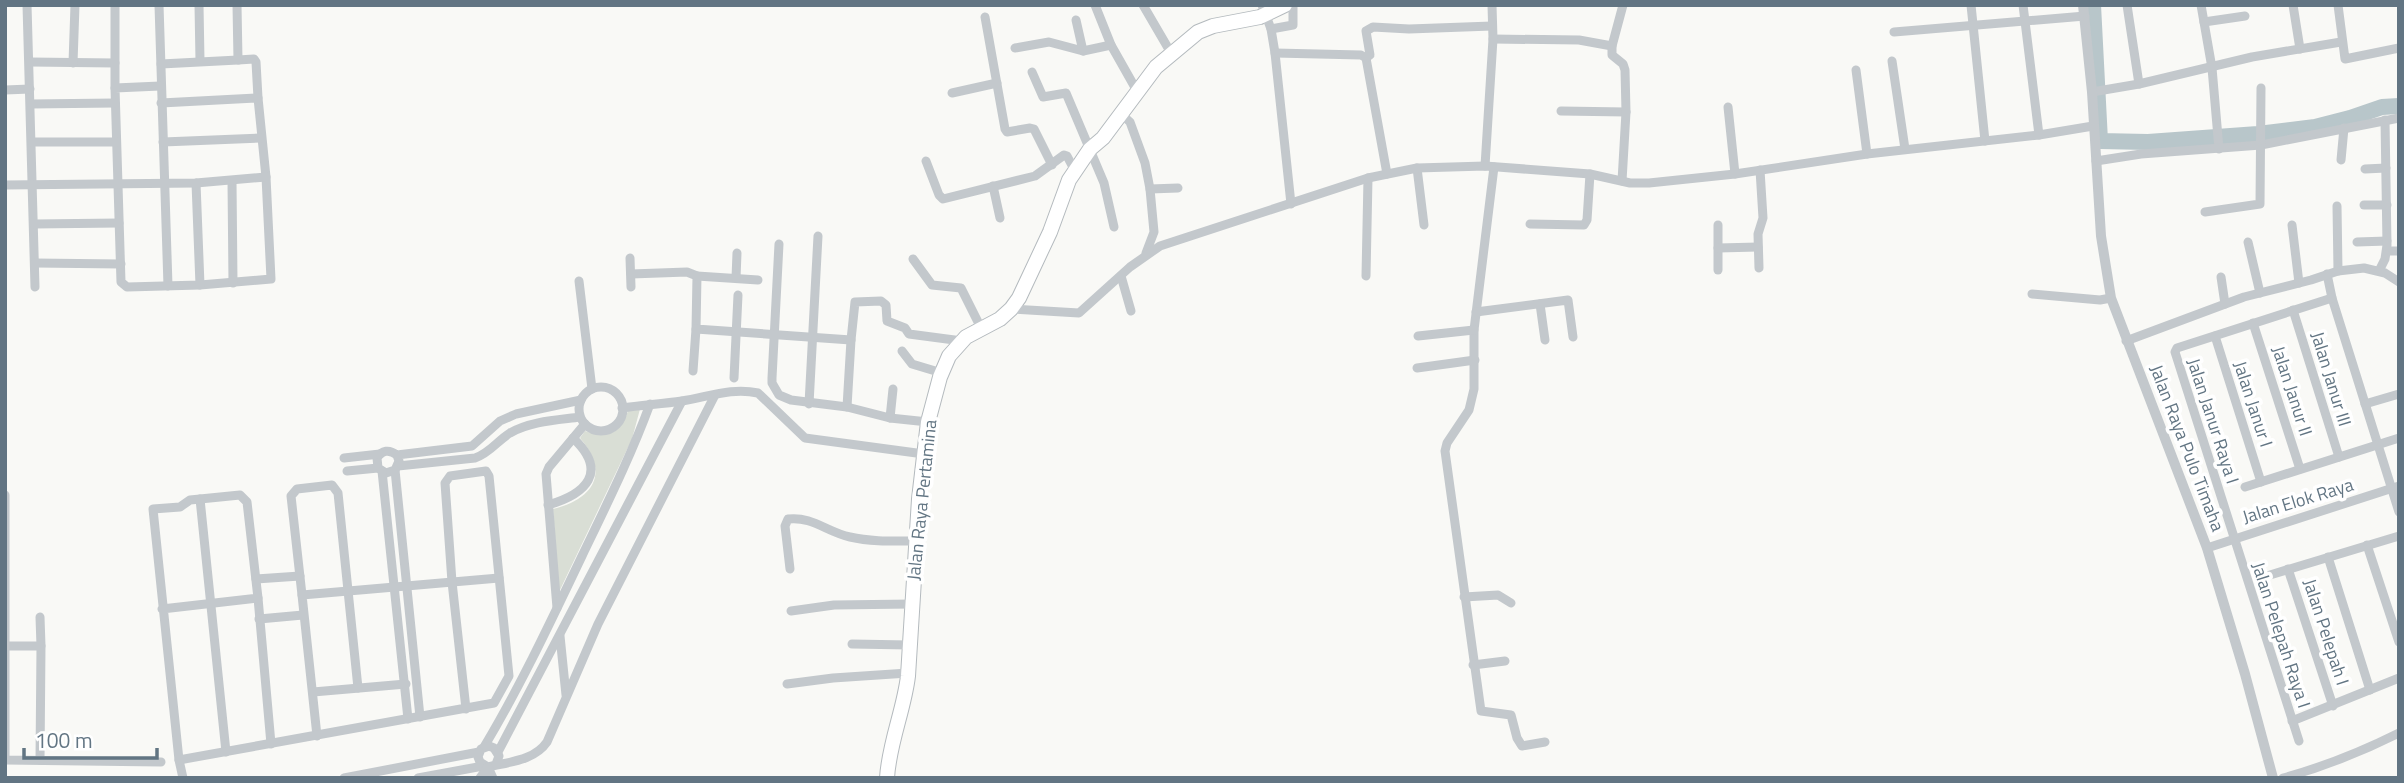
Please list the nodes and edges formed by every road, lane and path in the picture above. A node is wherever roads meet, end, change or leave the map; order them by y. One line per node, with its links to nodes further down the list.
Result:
1 (27, 5): 44 (street)
2 (75, 5): 45 (street)
3 (115, 5): 46 (street)
4 (159, 5): 47 (street)
5 (199, 5): 42 (street)
6 (237, 5): 41 (street)
7 (1094, 5): 32 (street)
8 (1143, 5): 38 (street)
9 (1285, 5): 19 (main road, Jalan Raya Pertamina)
10 (1293, 5): 28 (street)
11 (1492, 5): 27 (street)
12 (1623, 5): 33 (street)
13 (1972, 5): 26 (street)
14 (2023, 5): 24 (street)
15 (2127, 5): 52 (street)
16 (2201, 5): 25 (street)
17 (2293, 5): 36 (street)
18 (2338, 5): 31 (street)
19 (1264, 10): 28 (street); 38 (main road, Jalan Raya Pertamina)
20 (2084, 10): 24 (street); 59 (street, Jalan Raya Pulo Timaha)
21 (2245, 16): 25 (street)
22 (985, 17): 51 (street)
23 (1076, 20): 37 (street)
24 (2025, 20): 26 (street); 73 (street)
25 (2204, 23): 48 (street)
26 (1974, 24): 29 (street); 76 (street)
27 (1492, 26): 30 (street); 40 (street)
28 (1271, 29): 39 (street)
29 (1894, 32)
30 (1493, 39): 33 (street); 88 (street)
31 (2341, 42): 35 (street); 36 (street)
32 (1111, 45): 37 (street); 58 (street)
33 (1612, 46): 67 (street)
34 (1015, 48): 37 (street)
35 (2399, 48)
36 (2300, 49): 48 (street)
37 (1083, 51)
38 (1171, 53): 58 (main road, Jalan Raya Pertamina)
39 (1275, 54): 40 (street); 109 (street)
40 (1366, 58): 94 (street)
41 (238, 60): 42 (street); 61 (street)
42 (200, 61): 47 (street)
43 (1892, 61): 82 (street)
44 (30, 62): 45 (street); 56 (street)
45 (74, 63): 46 (street)
46 (115, 63): 54 (street)
47 (161, 64): 53 (street)
48 (2212, 68): 52 (street); 80 (street)
49 (1856, 70): 83 (street)
50 (1032, 72): 81 (street)
51 (997, 83): 60 (street); 87 (street)
52 (2139, 84): 59 (street)
53 (160, 86): 54 (street); 63 (street)
54 (115, 88): 62 (street)
55 (2261, 88): 75 (street)
56 (30, 89): 57 (street); 64 (street)
57 (5, 90)
58 (1137, 91): 68 (main road, Jalan Raya Pertamina)
59 (2098, 92): 71 (street, Jalan Raya Pulo Timaha)
60 (952, 93)
61 (258, 99): 63 (street); 74 (street)
62 (115, 103): 64 (street); 78 (street)
63 (161, 103): 79 (street)
64 (31, 104): 77 (street)
65 (1728, 107): 96 (street)
66 (1561, 111): 67 (street)
67 (1626, 112): 100 (street)
68 (1121, 114): 81 (main road, Jalan Raya Pertamina); 108 (street)
69 (2399, 117): 70 (street)
70 (2385, 120): 72 (street); 90 (street)
71 (2093, 126): 73 (street); 86 (street, Jalan Raya Pulo Timaha)
72 (2344, 128): 75 (street); 84 (street)
73 (2039, 135): 76 (street)
74 (261, 138): 79 (street); 97 (street)
75 (2261, 138): 80 (street); 113 (street)
76 (1985, 141): 82 (street)
77 (32, 142): 78 (street); 105 (street)
78 (116, 142): 101 (street)
79 (163, 142): 102 (street)
80 (2219, 142): 86 (street)
81 (1090, 149): 93 (main road, Jalan Raya Pertamina); 121 (street)
82 (1905, 149): 83 (street)
83 (1867, 154): 92 (street)
84 (2341, 160)
85 (926, 161): 106 (street)
86 (2098, 161): 160 (street, Jalan Raya Pulo Timaha)
87 (1052, 165): 93 (street); 106 (street)
88 (1489, 166): 89 (street); 95 (street); 167 (street)
89 (1417, 168): 94 (street); 118 (street)
90 (2386, 168): 91 (street); 111 (street)
91 (2364, 169)
92 (1760, 170): 96 (street); 127 (street)
93 (1075, 172): 164 (main road, Jalan Raya Pertamina)
94 (1387, 174): 98 (street)
95 (1590, 174): 100 (street); 117 (street)
96 (1735, 174): 100 (street)
97 (266, 177): 99 (street); 151 (street)
98 (1368, 178): 109 (street); 145 (street)
99 (232, 181): 103 (street); 151 (street)
100 (1622, 181)
101 (117, 183): 102 (street); 105 (street); 115 (street)
102 (164, 183): 103 (street); 154 (street)
103 (196, 183): 153 (street)
104 (5, 185): 105 (street)
105 (32, 185): 116 (street)
106 (993, 186): 114 (street)
107 (1178, 188): 108 (street)
108 (1150, 190): 132 (street)
109 (1291, 204): 132 (street)
110 (2364, 205): 111 (street)
111 (2387, 205): 123 (street)
112 (2337, 206): 139 (street)
113 (2205, 212)
114 (1000, 218)
115 (119, 223): 116 (street); 136 (street)
116 (34, 224): 135 (street)
117 (1530, 224)
118 (1424, 225)
119 (1718, 225): 128 (street)
120 (2291, 225): 152 (street)
121 (1114, 227)
122 (818, 236): 177 (street)
123 (2387, 241): 125 (street); 129 (street)
124 (2248, 242): 157 (street)
125 (2357, 242)
126 (779, 244): 173 (street)
127 (1758, 247): 128 (street); 137 (street)
128 (1718, 248): 138 (street)
129 (2387, 251): 130 (street); 140 (street)
130 (2399, 251)
131 (737, 253): 147 (street)
132 (1145, 254): 144 (street)
133 (630, 258): 141 (street)
134 (913, 259): 169 (street)
135 (35, 263): 136 (street); 155 (street)
136 (121, 264): 154 (street)
137 (1759, 268)
138 (1718, 270)
139 (2338, 271): 140 (street); 142 (street)
140 (2379, 271): 150 (street)
141 (631, 274): 143 (street); 156 (street)
142 (2328, 274): 152 (street); 161 (street)
143 (697, 276): 147 (street); 170 (street)
144 (1121, 276): 164 (street); 166 (street)
145 (1366, 276)
146 (2221, 277): 163 (street)
147 (736, 278): 148 (street)
148 (758, 280)
149 (579, 281): 188 (street)
150 (2399, 282)
151 (233, 283): 153 (street)
152 (2299, 283): 157 (street)
153 (200, 285): 154 (street)
154 (168, 286)
155 (35, 287)
156 (631, 287)
157 (2260, 293): 163 (street)
158 (2032, 294): 160 (street)
159 (738, 295): 172 (street)
160 (2110, 298): 178 (street, Jalan Raya Pulo Timaha)
161 (2332, 298): 165 (street, Jalan Janur Raya I); 196 (street)
162 (1540, 304): 167 (street); 176 (street); 180 (street)
163 (2225, 304): 178 (street)
164 (1011, 309): 169 (main road, Jalan Raya Pertamina)
165 (2293, 310): 168 (street, Jalan Janur Raya I); 210 (street, Jalan Janur III)
166 (1132, 311)
167 (1476, 312): 171 (street)
168 (2253, 323): 175 (street, Jalan Janur Raya I); 213 (street, Jalan Janur II)
169 (981, 328): 181 (main road, Jalan Raya Pertamina)
170 (696, 329): 172 (street); 185 (street)
171 (1474, 330): 174 (street); 183 (street)
172 (736, 332): 173 (street); 187 (street)
173 (774, 335): 177 (street); 195 (street)
174 (1418, 336)
175 (2215, 336): 216 (street, Jalan Janur I); 224 (street, Jalan Janur Raya I)
176 (1573, 337)
177 (813, 338): 179 (street); 195 (street)
178 (2133, 338): 227 (street, Jalan Raya Pulo Timaha)
179 (851, 340): 181 (street); 197 (street)
180 (1545, 340)
181 (961, 341): 186 (main road, Jalan Raya Pertamina)
182 (902, 351): 186 (street)
183 (1475, 360): 184 (street); 240 (street)
184 (1417, 368)
185 (693, 371)
186 (942, 373): 201 (main road, Jalan Raya Pertamina)
187 (734, 378)
188 (592, 389): 192 (street); 198 (street)
189 (893, 389): 199 (street)
190 (2399, 394): 196 (street)
191 (715, 395): 193 (street); 208 (street); 266 (street)
192 (581, 400): 200 (street); 209 (street)
193 (682, 401): 194 (street); 206 (street)
194 (650, 404): 198 (street); 204 (street)
195 (809, 404): 197 (street)
196 (2365, 404): 205 (street)
197 (847, 407): 199 (street)
198 (622, 408): 200 (street)
199 (890, 418): 201 (street)
200 (583, 420): 202 (street); 212 (street)
201 (928, 422): 208 (main road, Jalan Raya Pertamina)
202 (573, 438): 221 (street); 221 (street)
203 (2399, 438): 205 (street)
204 (636, 442): 206 (street); 246 (street)
205 (2378, 445): 210 (street); 218 (street)
206 (653, 453): 251 (street)
207 (380, 454): 209 (street); 211 (street); 214 (street)
208 (924, 454): 225 (main road, Jalan Raya Pertamina)
209 (397, 455): 212 (street)
210 (2339, 457): 213 (street)
211 (344, 458)
212 (397, 468): 214 (street); 236 (street)
213 (2300, 469): 216 (street)
214 (380, 470): 215 (street); 237 (street)
215 (347, 471)
216 (2261, 482): 217 (street)
217 (2245, 487)
218 (2395, 487): 222 (street); 224 (street, Jalan Elok Raya)
219 (5, 495): 255 (street)
220 (200, 499): 234 (street); 242 (street); 245 (street)
221 (548, 505): 246 (street)
222 (2399, 512)
223 (2399, 536): 226 (street)
224 (2229, 540): 227 (street, Jalan Elok Raya); 271 (street, Jalan Pelepah Raya I)
225 (916, 541): 229 (street); 244 (main road, Jalan Raya Pertamina)
226 (2367, 545): 228 (street); 252 (street)
227 (2210, 546): 293 (street, Jalan Raya Pulo Timaha)
228 (2328, 557): 230 (street); 264 (street)
229 (790, 569)
230 (2288, 569): 231 (street); 267 (street, Jalan Pelepah I)
231 (2270, 575)
232 (300, 576): 234 (street); 238 (street); 239 (street)
233 (499, 578): 235 (street); 235 (street); 268 (street)
234 (256, 579): 241 (street)
235 (452, 582): 236 (street); 268 (street)
236 (406, 586): 237 (street); 269 (street)
237 (395, 587): 238 (street); 261 (street)
238 (348, 591): 239 (street); 263 (street)
239 (302, 596): 248 (street)
240 (1464, 597): 243 (street); 258 (street)
241 (258, 598): 242 (street); 250 (street)
242 (211, 603): 245 (street); 278 (street)
243 (1511, 603)
244 (912, 604): 247 (street); 254 (main road, Jalan Raya Pertamina)
245 (162, 609): 281 (street)
246 (557, 610): 251 (street); 277 (street)
247 (791, 611)
248 (303, 615): 250 (street); 265 (street)
249 (40, 617): 256 (street)
250 (259, 619): 276 (street)
251 (559, 633): 266 (street); 279 (street)
252 (2399, 642)
253 (852, 645): 254 (street)
254 (909, 645): 259 (main road, Jalan Raya Pertamina)
255 (6, 646): 256 (street); 280 (street)
256 (41, 646): 280 (street)
257 (1505, 661): 258 (street)
258 (1473, 665): 275 (street)
259 (908, 673): 262 (street); 292 (main road, Jalan Raya Pertamina)
260 (2399, 678): 264 (street)
261 (405, 684): 263 (street); 270 (street)
262 (787, 684)
263 (358, 688): 265 (street)
264 (2370, 690): 267 (street)
265 (313, 692): 273 (street)
266 (566, 698): 283 (street)
267 (2333, 705): 271 (street)
268 (466, 709): 269 (street)
269 (420, 717): 270 (street)
270 (408, 719): 273 (street)
271 (2292, 720): 274 (street, Jalan Pelepah Raya I)
272 (2399, 733): 294 (street)
273 (317, 736): 276 (street)
274 (2299, 741)
275 (1545, 742)
276 (271, 744): 278 (street)
277 (482, 749): 279 (street); 283 (street); 287 (street)
278 (226, 752): 281 (street)
279 (498, 752): 283 (street)
280 (40, 760): 282 (street)
281 (178, 760): 286 (street)
282 (161, 762)
283 (489, 766): 284 (street); 290 (street); 291 (street)
284 (471, 768): 285 (street); 289 (street)
285 (445, 776): 288 (street)
286 (183, 778)
287 (344, 778)
288 (418, 778)
289 (464, 778)
290 (480, 778)
291 (493, 778)
292 (887, 778)
293 (2273, 778)
294 (2283, 778)

